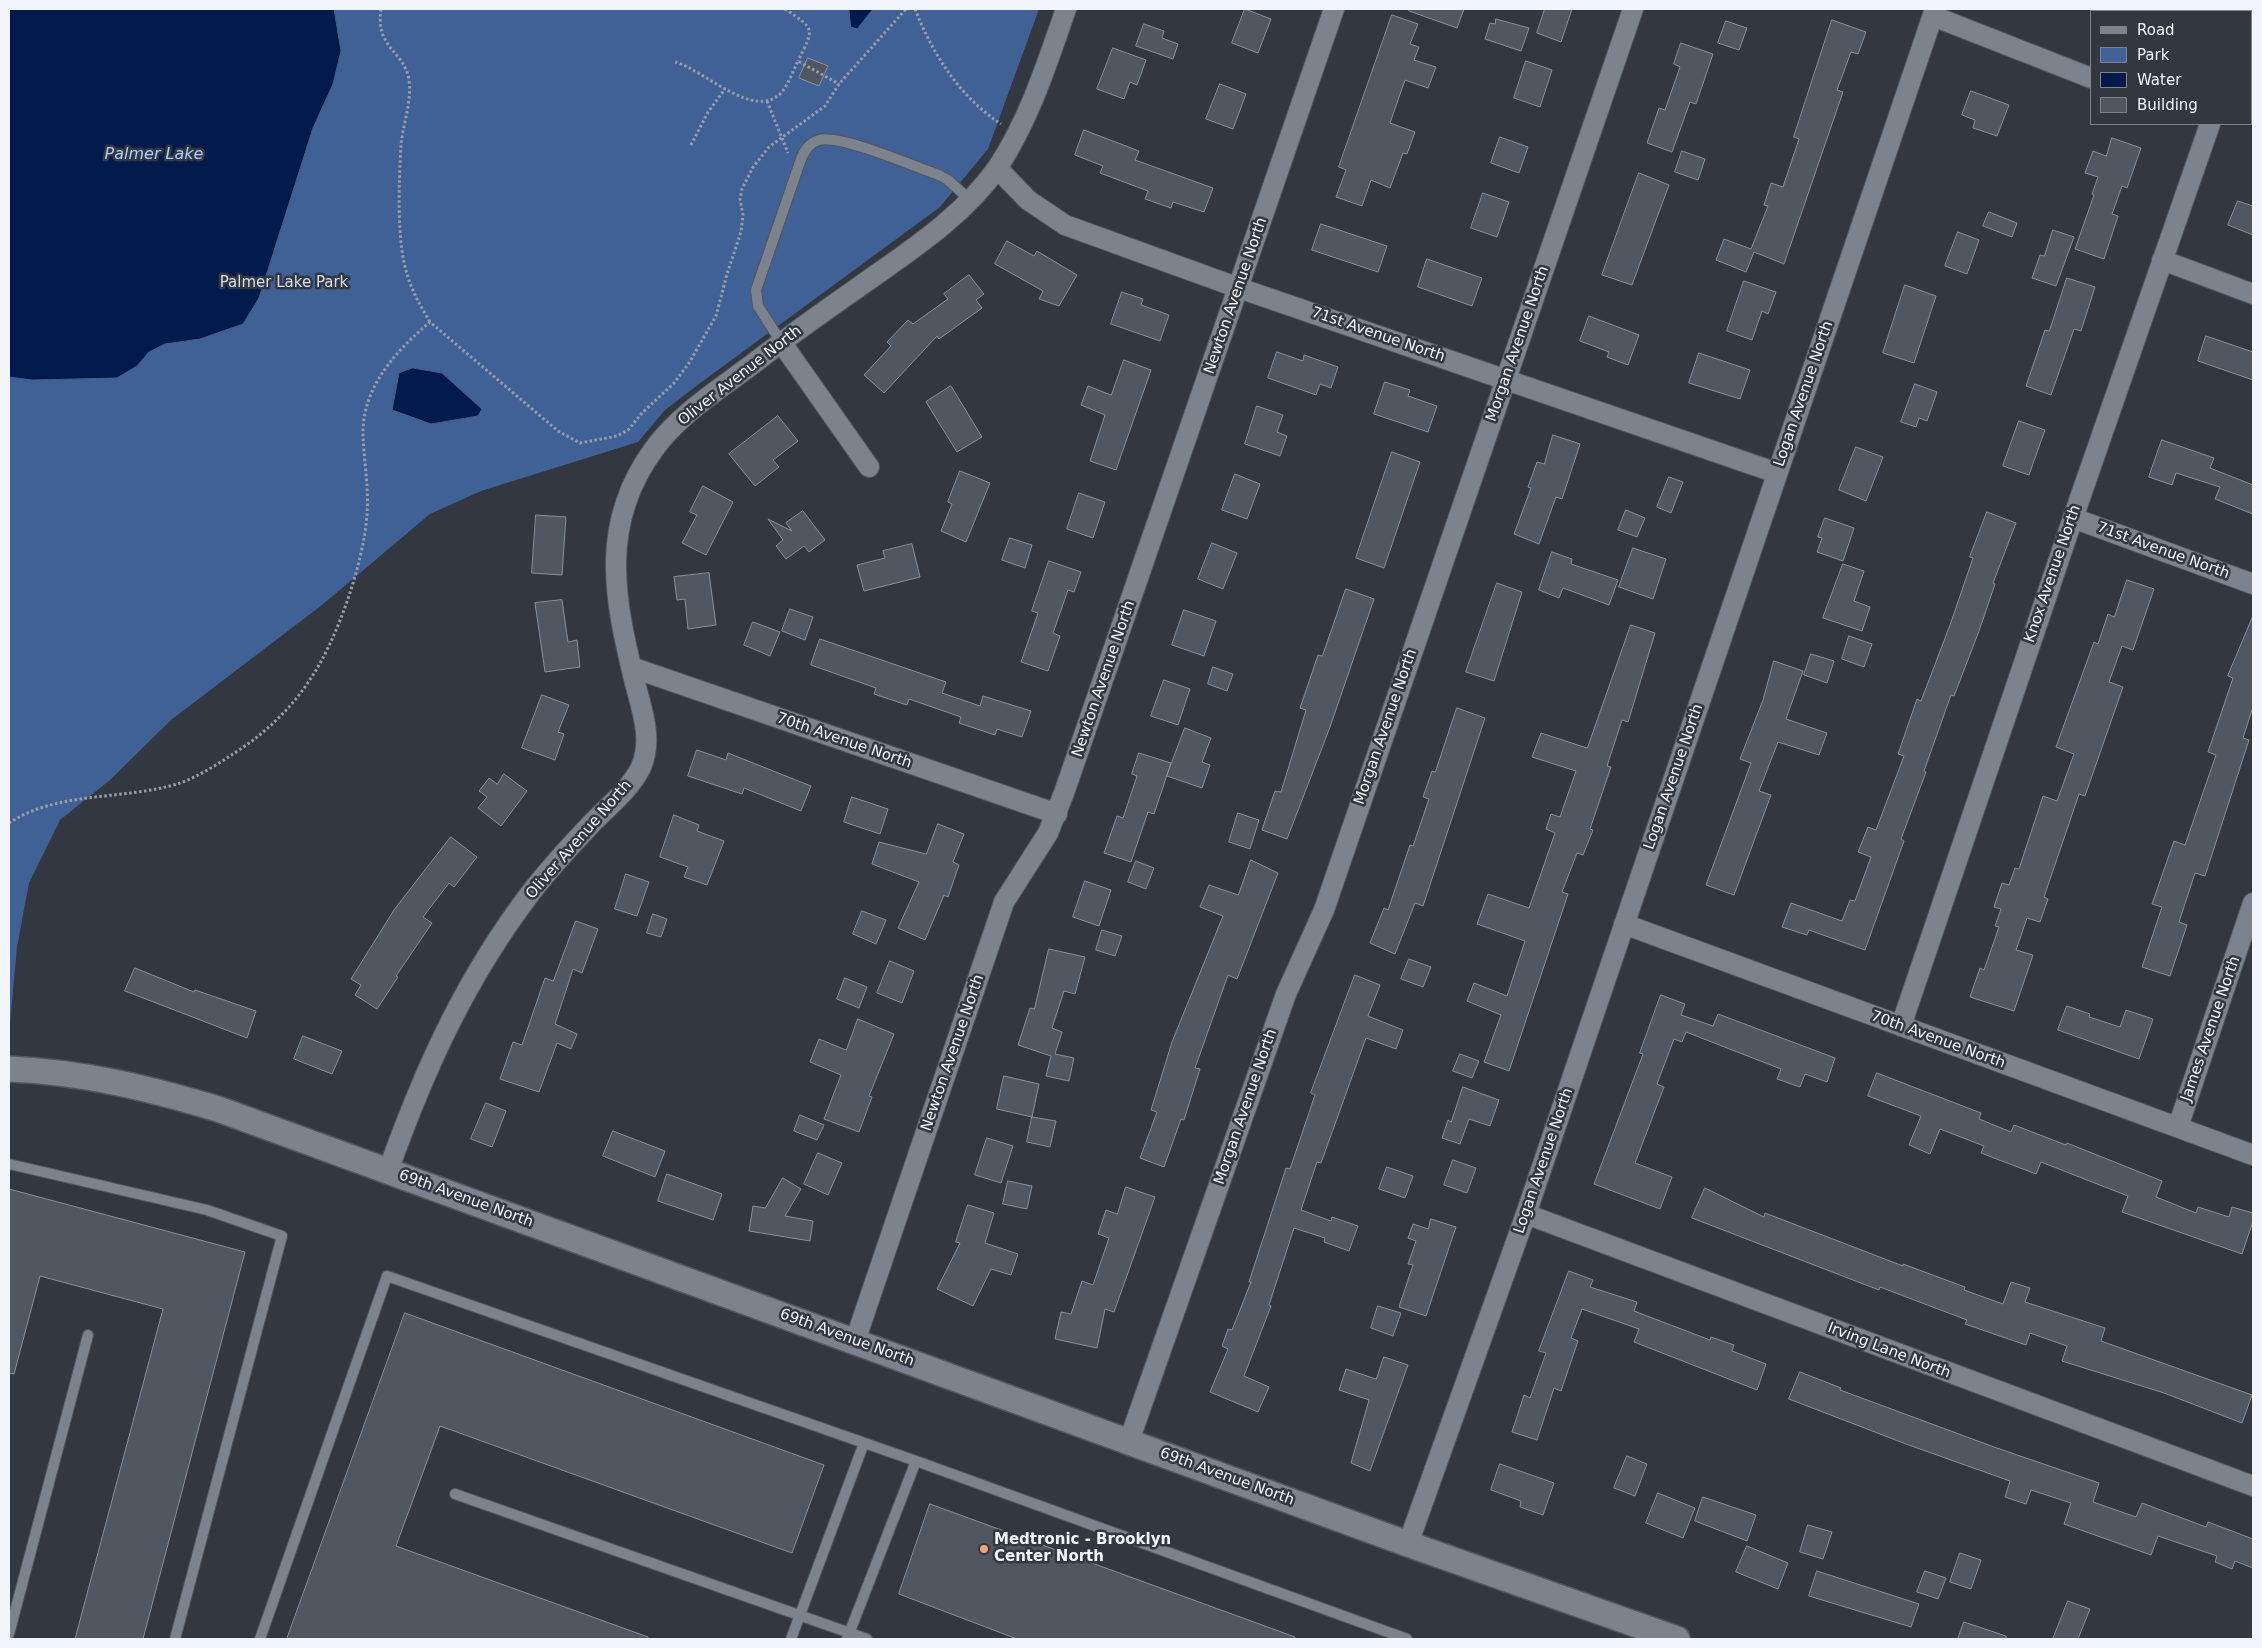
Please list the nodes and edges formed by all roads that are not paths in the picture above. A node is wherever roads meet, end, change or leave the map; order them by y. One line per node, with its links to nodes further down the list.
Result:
1 (1066, 9): 7 (street, Oliver Avenue North)
2 (1334, 9): 10 (street, Newton Avenue North)
3 (1633, 9): 13 (street, Morgan Avenue North)
4 (1934, 13): 5 (street); 15 (street, Logan Avenue North)
5 (2090, 78)
6 (2210, 125): 9 (street, Knox Avenue North)
7 (997, 168): 8 (street, Oliver Avenue North); 10 (street, 71st Avenue North)
8 (970, 199): 12 (street, Oliver Avenue North); 12 (lane)
9 (2162, 260): 11 (street); 16 (street, Knox Avenue North)
10 (1239, 288): 13 (street, 71st Avenue North); 19 (street, Newton Avenue North)
11 (2253, 294)
12 (781, 342): 14 (street); 18 (street, Oliver Avenue North)
13 (1506, 379): 15 (street, 71st Avenue North); 31 (street, Morgan Avenue North)
14 (869, 467)
15 (1777, 473): 21 (street, Logan Avenue North)
16 (2072, 518): 17 (street, 71st Avenue North); 22 (street, Knox Avenue North)
17 (2253, 584)
18 (631, 667): 19 (street, 70th Avenue North); 27 (street, Oliver Avenue North)
19 (1057, 814): 30 (street, Newton Avenue North)
20 (2253, 903): 24 (street, James Avenue North)
21 (1624, 924): 22 (street, 70th Avenue North); 28 (street, Logan Avenue North)
22 (1901, 1026): 24 (street, 70th Avenue North)
23 (9, 1069): 27 (street, 69th Avenue North)
24 (2178, 1127): 25 (street, 70th Avenue North)
25 (2253, 1155)
26 (9, 1164): 40 (lane)
27 (388, 1171): 30 (street, 69th Avenue North)
28 (1526, 1214): 34 (street, Irving Lane North); 36 (street, Logan Avenue North)
29 (88, 1335): 38 (lane)
30 (855, 1340): 31 (street, 69th Avenue North)
31 (1129, 1441): 36 (street, 69th Avenue North)
32 (864, 1443): 33 (lane); 37 (lane); 41 (lane)
33 (916, 1461): 39 (lane); 44 (lane)
34 (2253, 1486)
35 (455, 1494): 37 (lane)
36 (1408, 1544): 45 (street, 69th Avenue North)
37 (800, 1614): 39 (lane); 42 (lane)
38 (9, 1634)
39 (848, 1636): 43 (lane)
40 (175, 1639)
41 (260, 1639)
42 (791, 1639)
43 (867, 1639)
44 (1407, 1639)
45 (1677, 1639)

